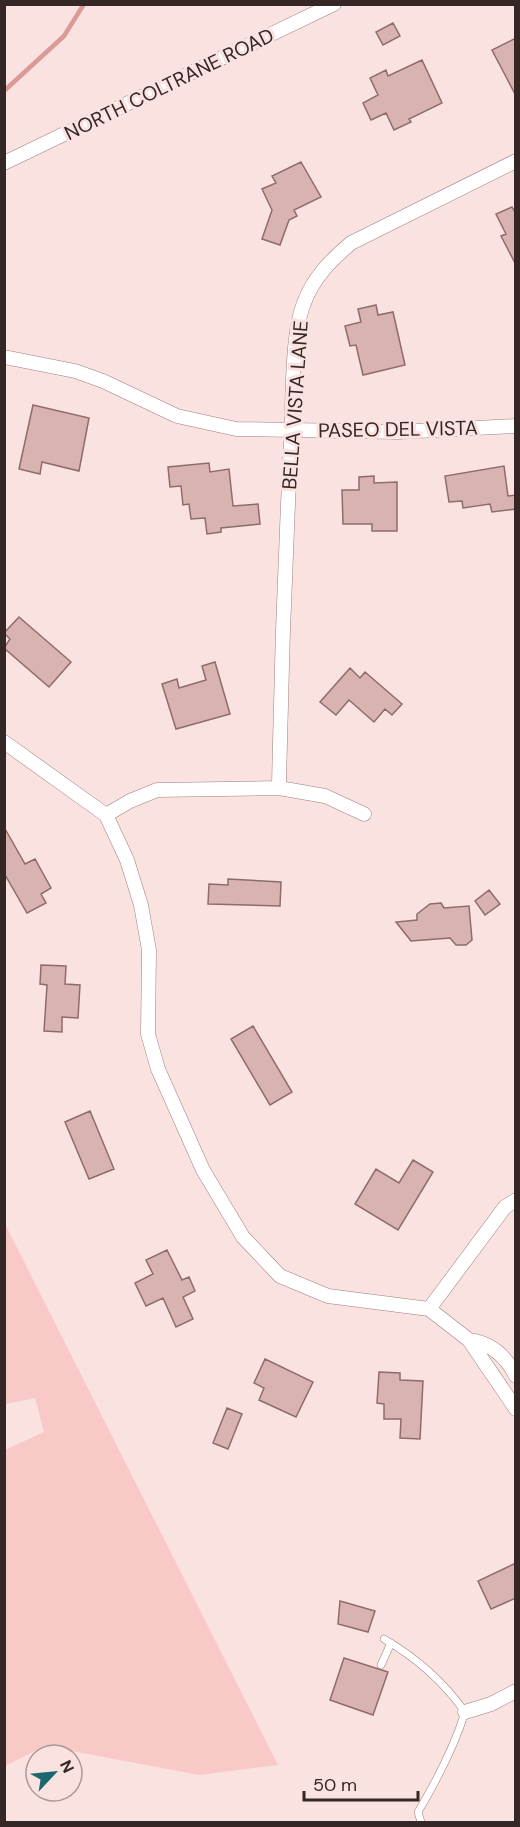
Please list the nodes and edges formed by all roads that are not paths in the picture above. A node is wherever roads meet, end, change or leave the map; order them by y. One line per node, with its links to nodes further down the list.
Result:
1 (334, 4): 3 (street, NORTH COLTRANE ROAD)
2 (516, 161): 6 (street, BELLA VISTA LANE)
3 (4, 163)
4 (4, 357): 6 (street, PASEO DEL VISTA)
5 (516, 426): 6 (street, PASEO DEL VISTA)
6 (292, 430): 8 (street, BELLA VISTA LANE)
7 (4, 742): 10 (street)
8 (279, 788): 9 (street); 10 (street)
9 (364, 814)
10 (106, 815): 12 (street)
11 (516, 1200): 12 (street)
12 (429, 1309): 13 (street)
13 (469, 1340): 14 (street); 15 (street)
14 (516, 1376)
15 (516, 1408)
16 (381, 1665): 18 (lane)
17 (516, 1691): 18 (street)
18 (465, 1712): 19 (lane)
19 (420, 1822)

